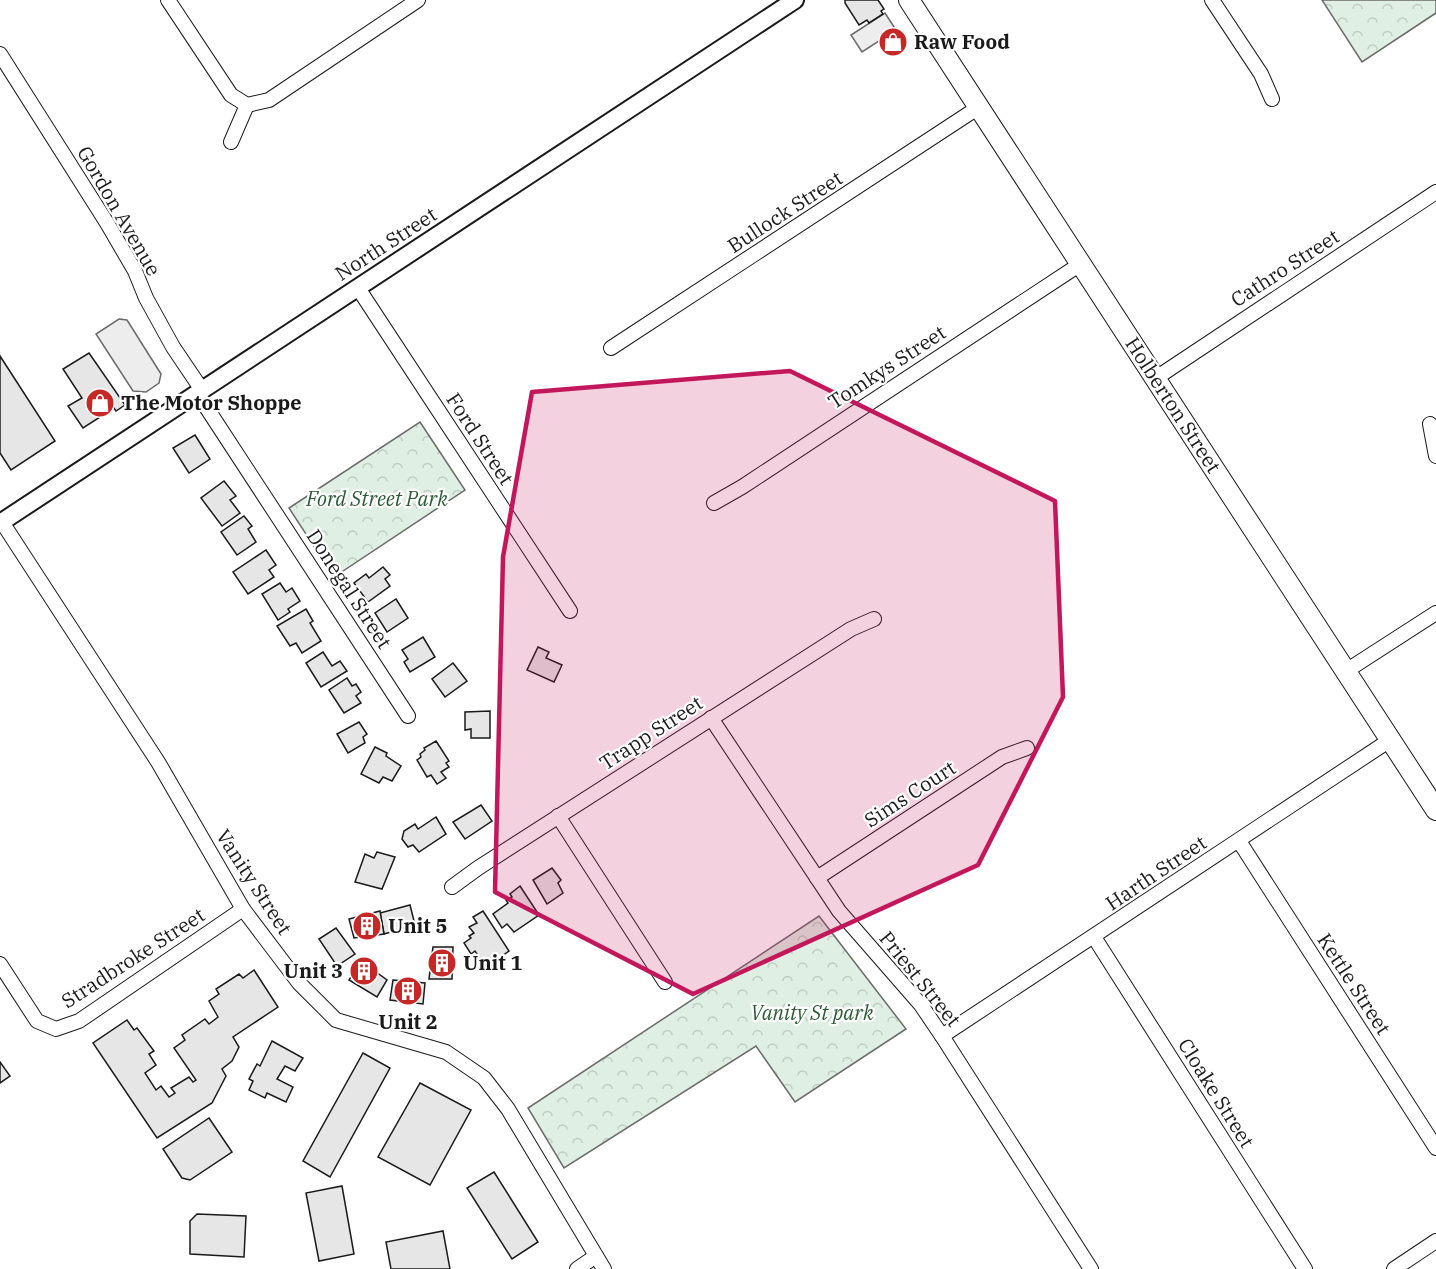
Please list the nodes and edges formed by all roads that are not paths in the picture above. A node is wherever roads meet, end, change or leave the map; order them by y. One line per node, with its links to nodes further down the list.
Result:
1 (168, 0): 8 (street)
2 (418, 0): 8 (street)
3 (795, 0): 13 (street, North Street)
4 (909, 0): 9 (main road, Holberton Street)
5 (1212, 0): 7 (street)
6 (0, 54): 16 (street, Gordon Avenue)
7 (1272, 99)
8 (247, 105): 10 (street)
9 (979, 107): 12 (main road, Holberton Street); 14 (street, Bullock Street)
10 (231, 142)
11 (1436, 192): 15 (street, Cathro Street)
12 (1082, 263): 15 (main road, Holberton Street); 19 (street, Tomkys Street)
13 (358, 288): 16 (street, North Street); 21 (street, Ford Street)
14 (611, 348)
15 (1156, 378): 24 (main road, Holberton Street)
16 (199, 391): 20 (street, North Street); 25 (street, Donegal Street)
17 (1430, 424): 18 (street)
18 (1436, 456)
19 (714, 503)
20 (1, 522): 34 (street, Vanity Street)
21 (570, 610)
22 (1436, 613): 24 (street)
23 (874, 619): 26 (street, Trapp Street)
24 (1346, 671): 27 (main road, Holberton Street)
25 (408, 716)
26 (711, 718): 30 (street, Trapp Street); 32 (street, Priest Street)
27 (1390, 740): 29 (main road, Holberton Street); 31 (street, Harth Street)
28 (1027, 748): 32 (street, Sims Court)
29 (1436, 810)
30 (558, 816): 33 (street, Trapp Street); 37 (street)
31 (1239, 841): 35 (street, Harth Street); 39 (street, Kettle Street)
32 (817, 879): 38 (street, Priest Street)
33 (453, 887)
34 (243, 909): 36 (street, Stradbroke Street); 41 (street, Vanity Street)
35 (1094, 937): 38 (street, Harth Street); 45 (street, Cloake Street)
36 (0, 964)
37 (665, 982)
38 (942, 1036): 44 (street, Priest Street)
39 (1436, 1148)
40 (1436, 1241): 46 (street)
41 (596, 1256): 42 (street); 43 (street, Vanity Street)
42 (577, 1269)
43 (604, 1269)
44 (1091, 1269)
45 (1305, 1269)
46 (1394, 1269)

